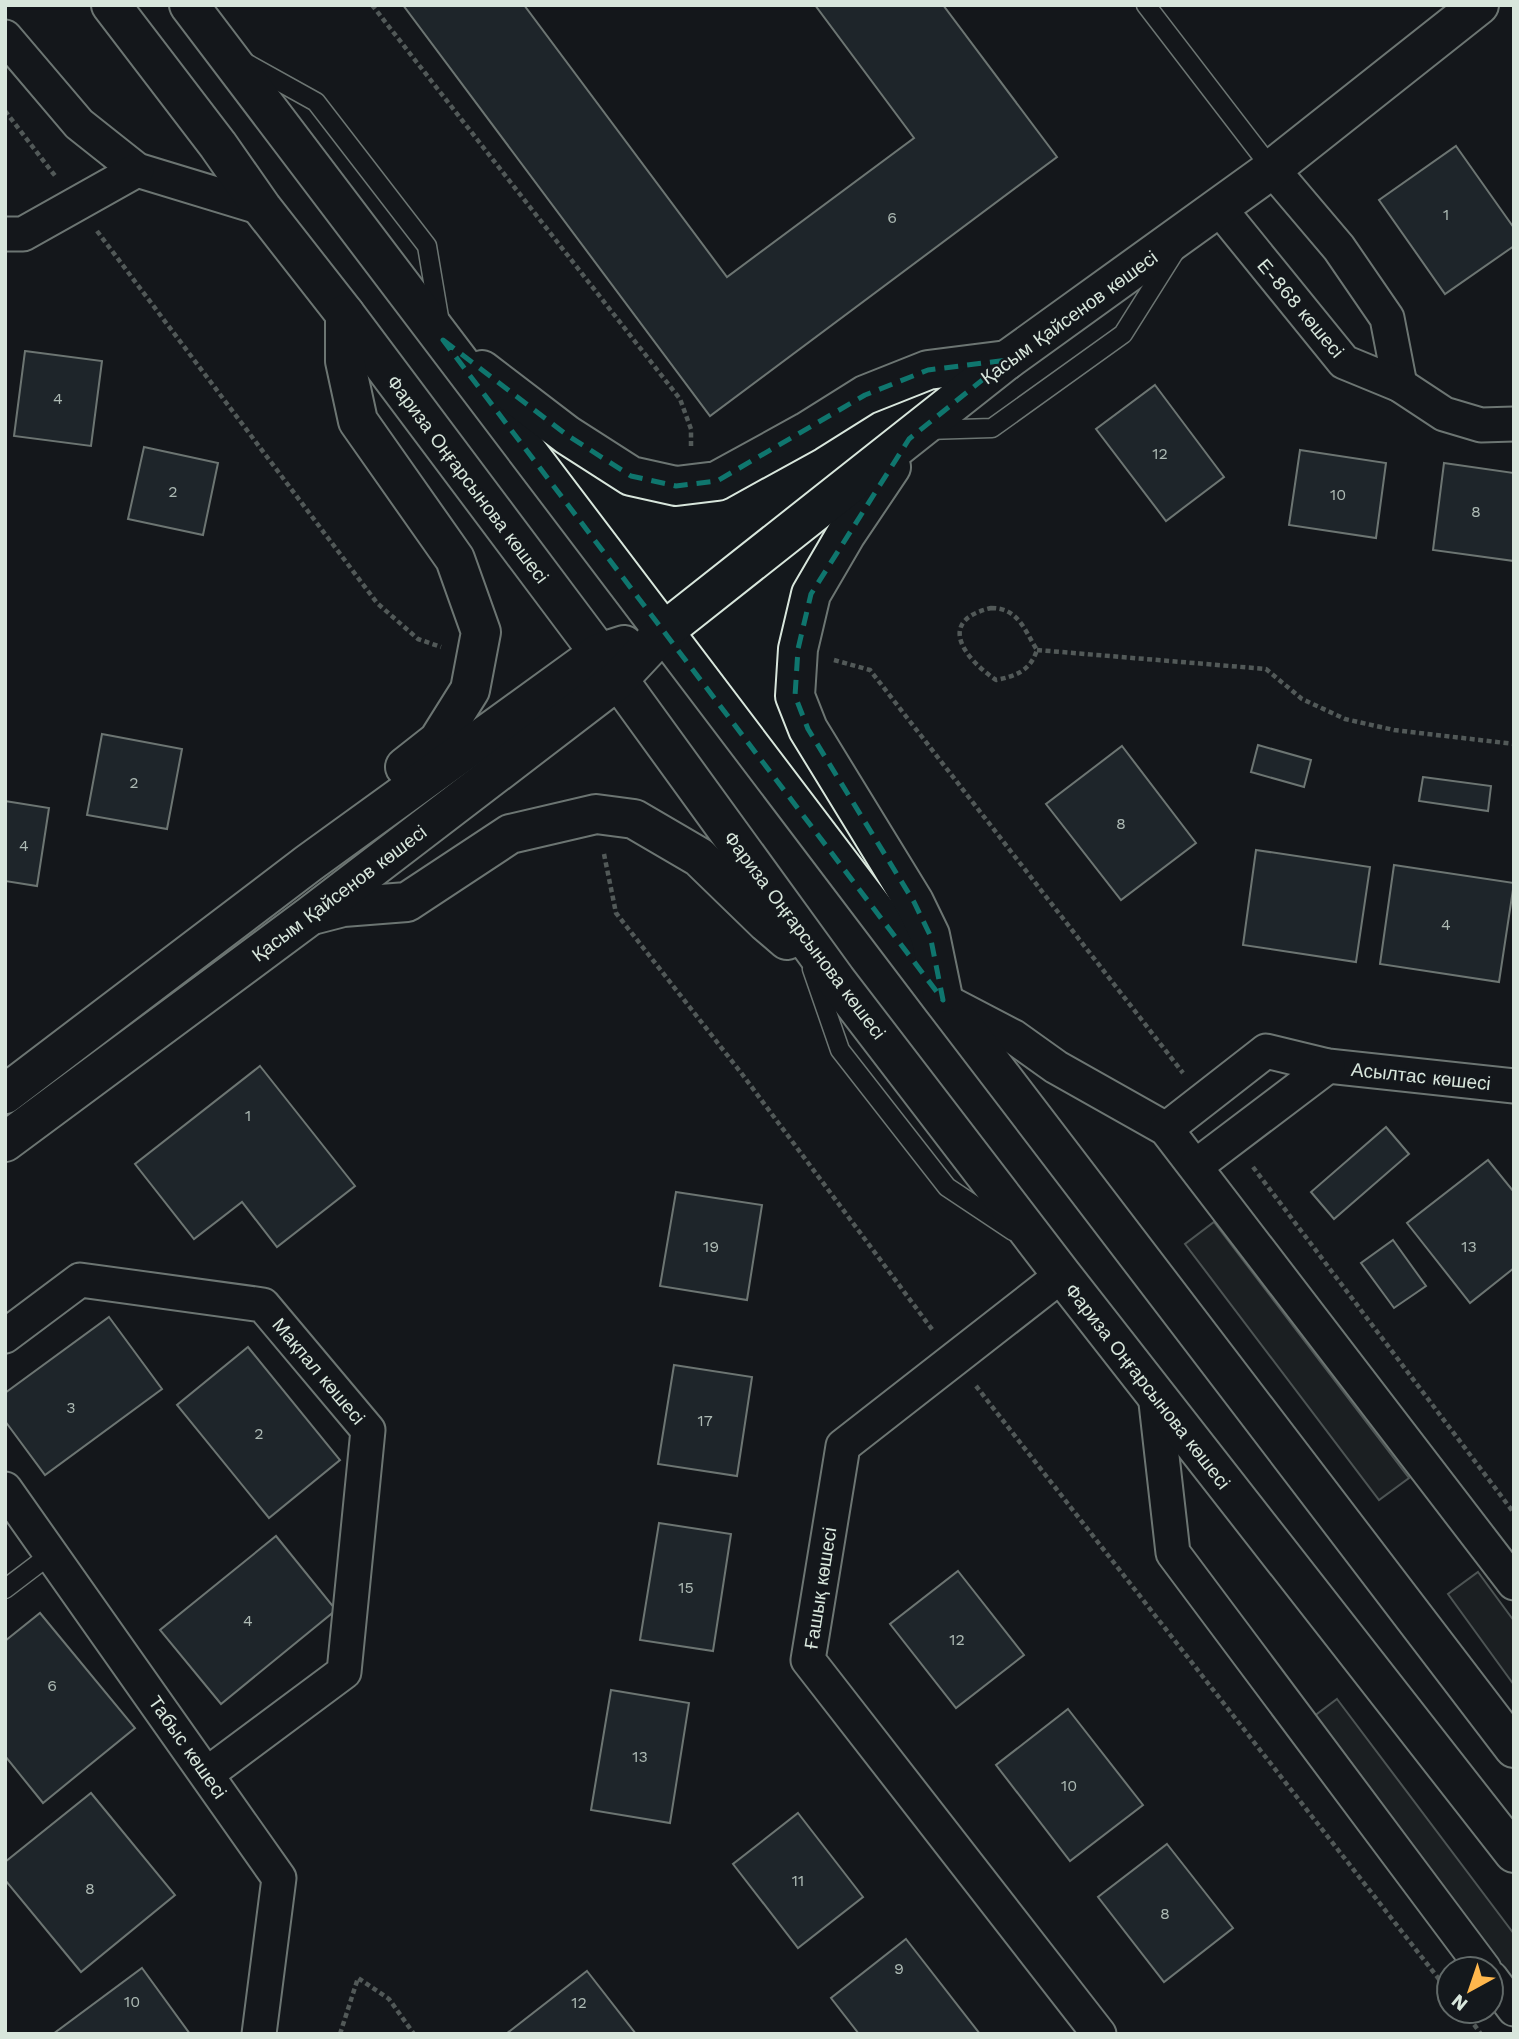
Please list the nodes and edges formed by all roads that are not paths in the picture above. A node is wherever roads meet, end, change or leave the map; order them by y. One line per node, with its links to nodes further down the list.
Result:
1 (111, 5): 9 (street, Фариза Оңғарсынова көшесі)
2 (175, 5): 5 (street)
3 (1146, 5): 7 (lane)
4 (1479, 5): 7 (street, Қасым Қайсенов көшесі)
5 (208, 24): 14 (street)
6 (5, 37): 8 (street)
7 (1272, 169): 10 (street, Қасым Қайсенов көшесі); 16 (street)
8 (137, 170): 9 (street); 12 (street)
9 (262, 208): 13 (street, Фариза Оңғарсынова көшесі)
10 (1219, 208): 11 (street, Қасым Қайсенов көшесі); 16 (street, Е-868 көшесі)
11 (1188, 230): 15 (street, Қасым Қайсенов көшесі); 18 (lane)
12 (5, 234)
13 (345, 314): 20 (street, Фариза Оңғарсынова көшесі); 21 (street)
14 (443, 340): 15 (street); 19 (street)
15 (1007, 360): 18 (street, Қасым Қайсенов көшесі)
16 (1400, 385): 17 (street, Е-868 көшесі)
17 (1514, 424)
18 (915, 435): 19 (street, Қасым Қайсенов көшесі); 24 (street)
19 (663, 632): 20 (street, Қасым Қайсенов көшесі); 24 (street)
20 (609, 667): 21 (street, Қасым Қайсенов көшесі); 22 (street, Қасым Қайсенов көшесі); 23 (street, Фариза Оңғарсынова көшесі)
21 (309, 863): 27 (street, Қасым Қайсенов көшесі)
22 (311, 915): 23 (street); 29 (street, Қасым Қайсенов көшесі)
23 (802, 941): 31 (street, Фариза Оңғарсынова көшесі); 31 (lane)
24 (943, 1000): 28 (street); 38 (street)
25 (1328, 1066): 26 (street, Асылтас көшесі); 28 (street, Асылтас көшесі); 30 (street, Асылтас көшесі)
26 (1514, 1086)
27 (5, 1094)
28 (1166, 1129): 30 (street)
29 (5, 1142)
30 (1196, 1166): 36 (street)
31 (1053, 1264): 33 (street, Фариза Оңғарсынова көшесі); 43 (street, Ғашық көшесі)
32 (5, 1336): 39 (street, Мақпал көшесі)
33 (1155, 1394): 40 (street, Фариза Оңғарсынова көшесі); 41 (street)
34 (5, 1489): 35 (street, Табыс көшесі)
35 (51, 1554): 37 (lane); 39 (street, Табыс көшесі)
36 (1514, 1583)
37 (5, 1589)
38 (1514, 1748)
39 (207, 1774): 42 (street, Табыс көшесі)
40 (1514, 1853)
41 (1474, 1955)
42 (259, 2034)
43 (1099, 2034)

